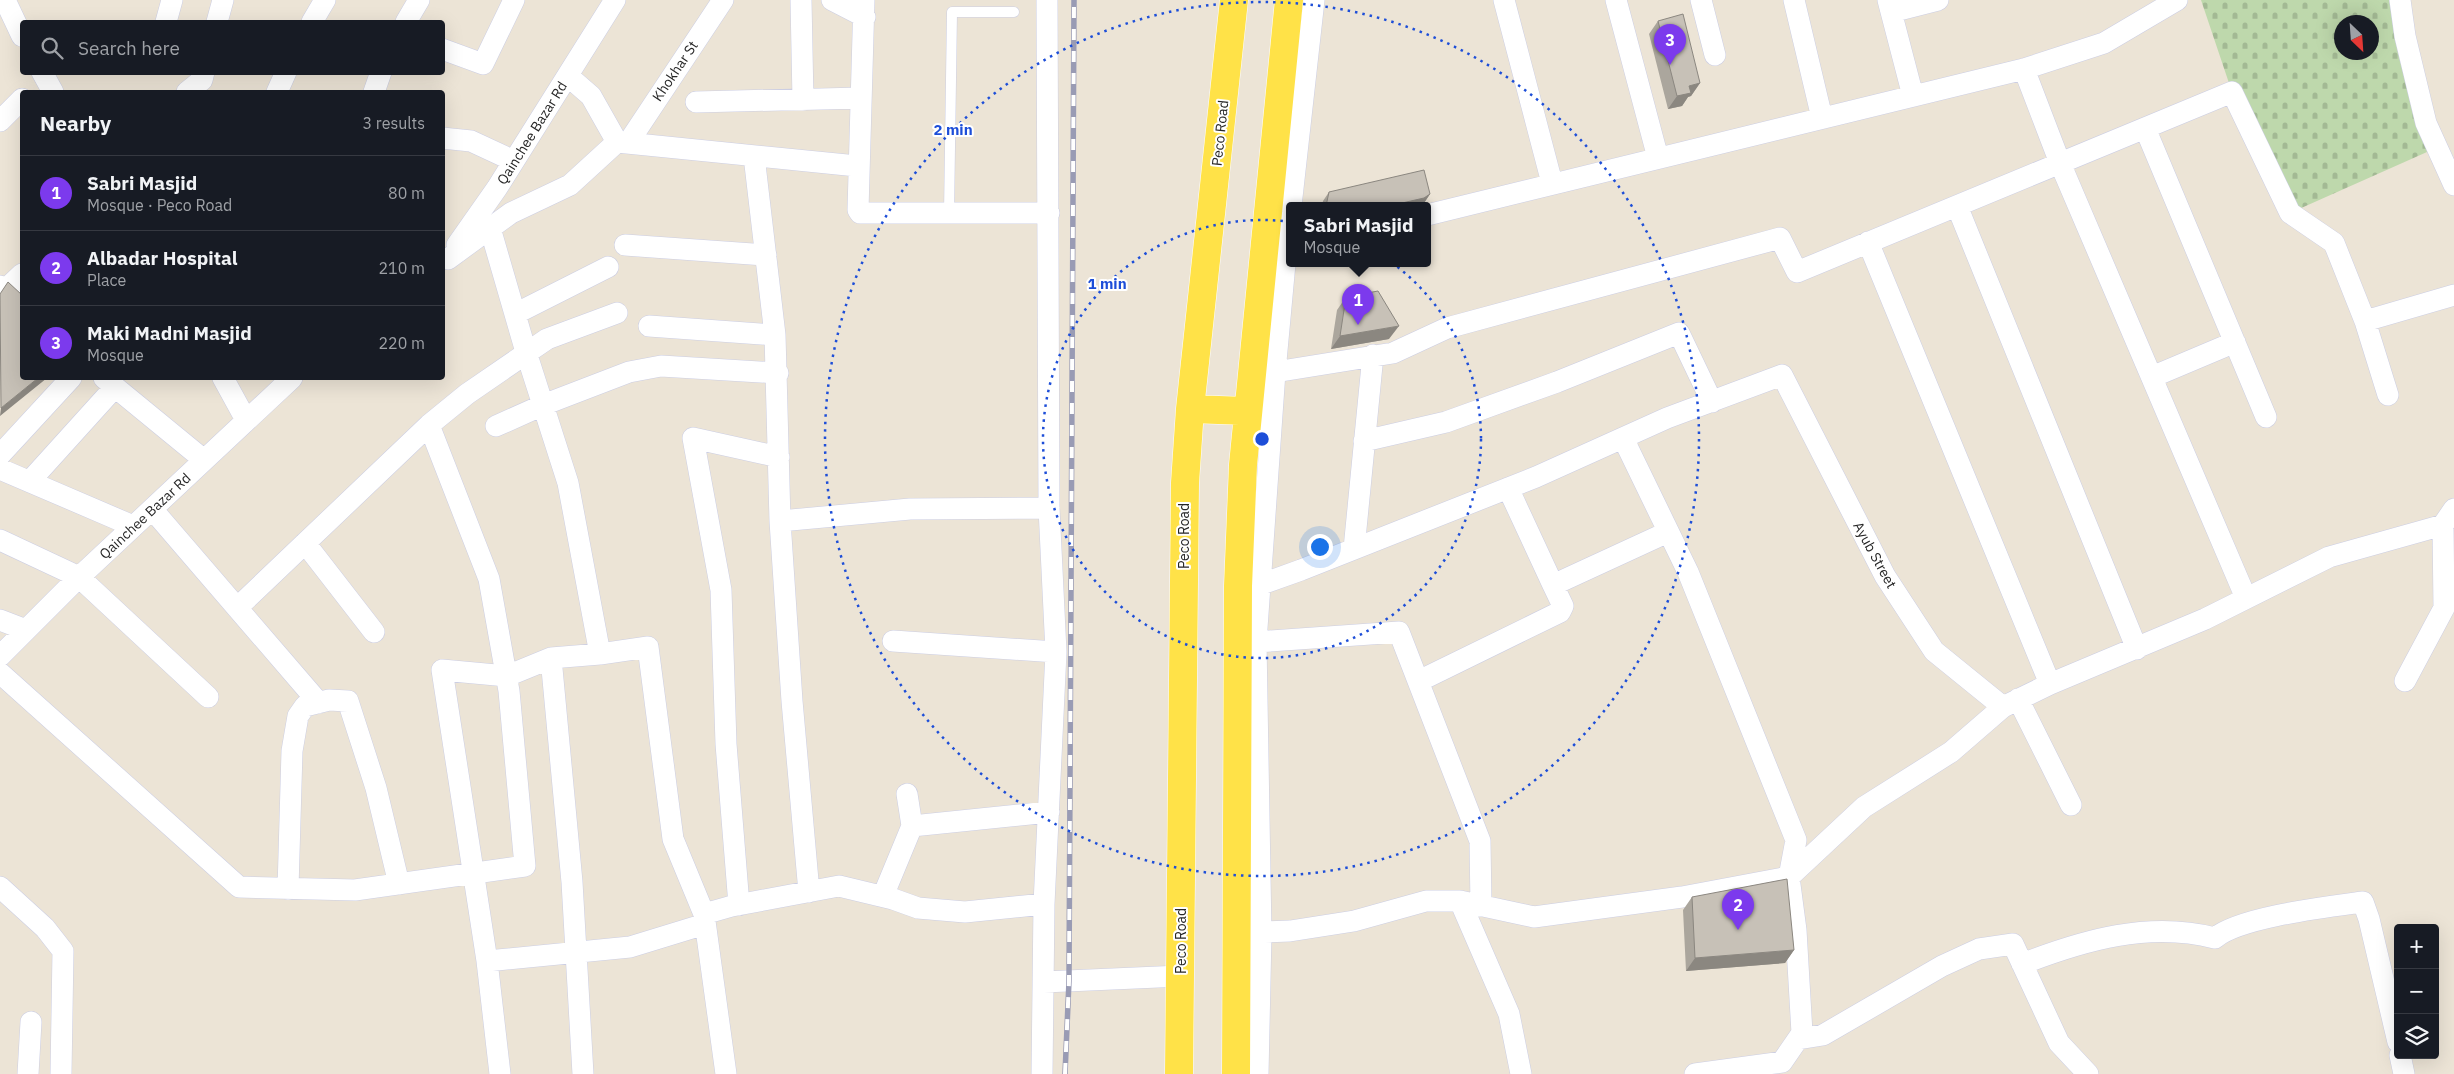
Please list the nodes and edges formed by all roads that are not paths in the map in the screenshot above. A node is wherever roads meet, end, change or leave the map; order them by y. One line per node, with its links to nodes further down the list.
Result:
1 (172, 0): 26 (street)
2 (223, 0): 27 (street)
3 (325, 0): 28 (street)
4 (419, 0): 29 (street)
5 (514, 0): 31 (street)
6 (615, 0): 37 (street, Qainchee Bazar Rd)
7 (723, 0): 52 (street, Khokhar St)
8 (801, 0): 45 (street)
9 (832, 0): 22 (street)
10 (1047, 0): 62 (street)
11 (1234, 0): 96 (main road, Peco Road)
12 (1289, 0): 69 (main road)
13 (1314, 0): 60 (street)
14 (1504, 0): 58 (street)
15 (1616, 0): 54 (street)
16 (1701, 0): 32 (street)
17 (1794, 0): 48 (street)
18 (1938, 0): 21 (street)
19 (2177, 0): 24 (street)
20 (2400, 0): 59 (street)
21 (1889, 6): 43 (street)
22 (864, 8): 44 (street)
23 (5, 9): 30 (street)
24 (2144, 9): 33 (street)
25 (1014, 12): 63 (lane)
26 (167, 20)
27 (218, 20)
28 (316, 20)
29 (407, 20)
30 (20, 33)
31 (445, 50)
32 (1714, 55)
33 (2024, 69): 43 (street); 56 (street)
34 (203, 75): 40 (street)
35 (285, 75): 41 (street)
36 (380, 75): 42 (street)
37 (568, 76): 52 (street); 55 (street, Qainchee Bazar Rd)
38 (47, 81): 39 (street)
39 (33, 90)
40 (190, 90)
41 (278, 90)
42 (375, 90)
43 (1913, 96): 48 (street)
44 (860, 98): 45 (street); 57 (street)
45 (803, 100): 47 (street)
46 (20, 102): 49 (street)
47 (696, 102)
48 (1822, 118): 54 (street)
49 (0, 121)
50 (2145, 128): 56 (street); 80 (street); 83 (street)
51 (445, 138): 55 (street)
52 (622, 142): 53 (street); 65 (street, Khokhar St)
53 (754, 156): 57 (street); 70 (street)
54 (1658, 158): 58 (street)
55 (514, 161): 71 (street, Qainchee Bazar Rd)
56 (2060, 163): 61 (street); 88 (street)
57 (857, 166): 63 (street)
58 (1552, 183): 64 (street)
59 (2454, 185)
60 (1291, 202)
61 (1957, 206): 67 (street); 129 (street)
62 (1050, 212): 63 (street); 110 (street)
63 (949, 214)
64 (1431, 214)
65 (490, 228): 72 (street, Khokhar St); 79 (street)
66 (1286, 230): 69 (street)
67 (1868, 242): 85 (street); 138 (street)
68 (625, 245): 70 (street)
69 (1280, 251): 86 (street); 97 (main road)
70 (766, 255): 82 (street)
71 (445, 259)
72 (445, 259)
73 (608, 267): 79 (street)
74 (20, 275): 75 (street)
75 (2, 288): 77 (street)
76 (2454, 295): 80 (street)
77 (20, 304)
78 (617, 313): 84 (street)
79 (515, 314): 84 (street)
80 (2364, 321): 93 (street)
81 (650, 326): 82 (street)
82 (775, 335): 87 (street)
83 (2235, 342): 88 (street); 98 (street)
84 (526, 352): 95 (street); 100 (street)
85 (1372, 355): 86 (street); 103 (street)
86 (1275, 372): 120 (street)
87 (778, 373): 95 (street); 105 (street)
88 (2152, 377): 122 (street)
89 (68, 380): 104 (street)
90 (224, 380): 99 (street)
91 (290, 380): 99 (street, Qainchee Bazar Rd)
92 (109, 382): 106 (street); 108 (street)
93 (2388, 395)
94 (1712, 402): 102 (street); 103 (street); 141 (street, Ayub Street)
95 (543, 405): 101 (street); 131 (street)
96 (1190, 410): 97 (main road); 161 (main road, Peco Road)
97 (1248, 412): 120 (main road)
98 (2266, 417)
99 (246, 420): 106 (street, Qainchee Bazar Rd)
100 (429, 425): 117 (street); 135 (street)
101 (496, 426)
102 (1624, 438): 109 (street); 115 (street)
103 (1364, 441): 118 (street)
104 (0, 455)
105 (778, 457): 113 (street); 155 (street)
106 (204, 460): 111 (street, Qainchee Bazar Rd)
107 (0, 469): 108 (street)
108 (30, 481): 114 (street)
109 (1508, 488): 118 (street); 121 (street)
110 (1050, 508): 113 (street); 130 (street)
111 (152, 509): 114 (street, Qainchee Bazar Rd); 123 (street)
112 (2449, 517): 122 (street); 137 (street)
113 (780, 521): 151 (street)
114 (133, 526): 119 (street, Qainchee Bazar Rd)
115 (1668, 532): 121 (street); 147 (street)
116 (0, 540): 119 (street)
117 (305, 543): 123 (street); 126 (street)
118 (1354, 549): 120 (street)
119 (80, 577): 125 (street, Qainchee Bazar Rd); 139 (street)
120 (1248, 586): 128 (street); 157 (main road)
121 (1553, 586): 136 (street)
122 (2246, 598): 129 (street)
123 (237, 608): 140 (street)
124 (0, 620): 125 (street)
125 (26, 630): 132 (street, Qainchee Bazar Rd)
126 (374, 632)
127 (893, 641): 130 (street)
128 (1256, 642): 136 (street); 157 (street)
129 (2137, 648): 138 (street)
130 (1056, 652): 144 (street)
131 (600, 654): 133 (street); 156 (street)
132 (0, 656)
133 (551, 658): 135 (street); 158 (street)
134 (0, 673): 150 (street)
135 (507, 676): 146 (street); 146 (street)
136 (1419, 680): 153 (street)
137 (2405, 681)
138 (2050, 684): 141 (street)
139 (208, 697)
140 (319, 703): 148 (street); 150 (street)
141 (2011, 703): 143 (street); 147 (street)
142 (908, 794): 145 (street)
143 (2071, 805)
144 (1048, 812): 145 (street); 154 (street)
145 (912, 826): 152 (street)
146 (472, 874): 148 (street); 159 (street)
147 (1789, 877): 153 (street); 165 (street)
148 (399, 884): 150 (street)
149 (0, 887): 169 (street)
150 (288, 889)
151 (809, 892): 152 (street); 155 (street)
152 (883, 896): 154 (street)
153 (1471, 903): 157 (street); 177 (street)
154 (1044, 904): 162 (street)
155 (739, 905): 156 (street)
156 (704, 919): 158 (street); 172 (street)
157 (1249, 933): 175 (main road); 176 (street)
158 (574, 953): 159 (street); 171 (street)
159 (487, 961): 170 (street)
160 (2022, 964): 164 (street); 165 (street); 179 (street)
161 (1181, 976): 162 (street); 174 (main road, Peco Road)
162 (1044, 982): 173 (street)
163 (32, 1022): 168 (street)
164 (2394, 1025)
165 (1798, 1039): 167 (street)
166 (2401, 1059): 180 (street)
167 (1778, 1068): 178 (street)
168 (28, 1074)
169 (61, 1074)
170 (500, 1074)
171 (583, 1074)
172 (726, 1074)
173 (1042, 1074)
174 (1179, 1074)
175 (1236, 1074)
176 (1258, 1074)
177 (1521, 1074)
178 (1695, 1074)
179 (2088, 1074)
180 (2404, 1074)

